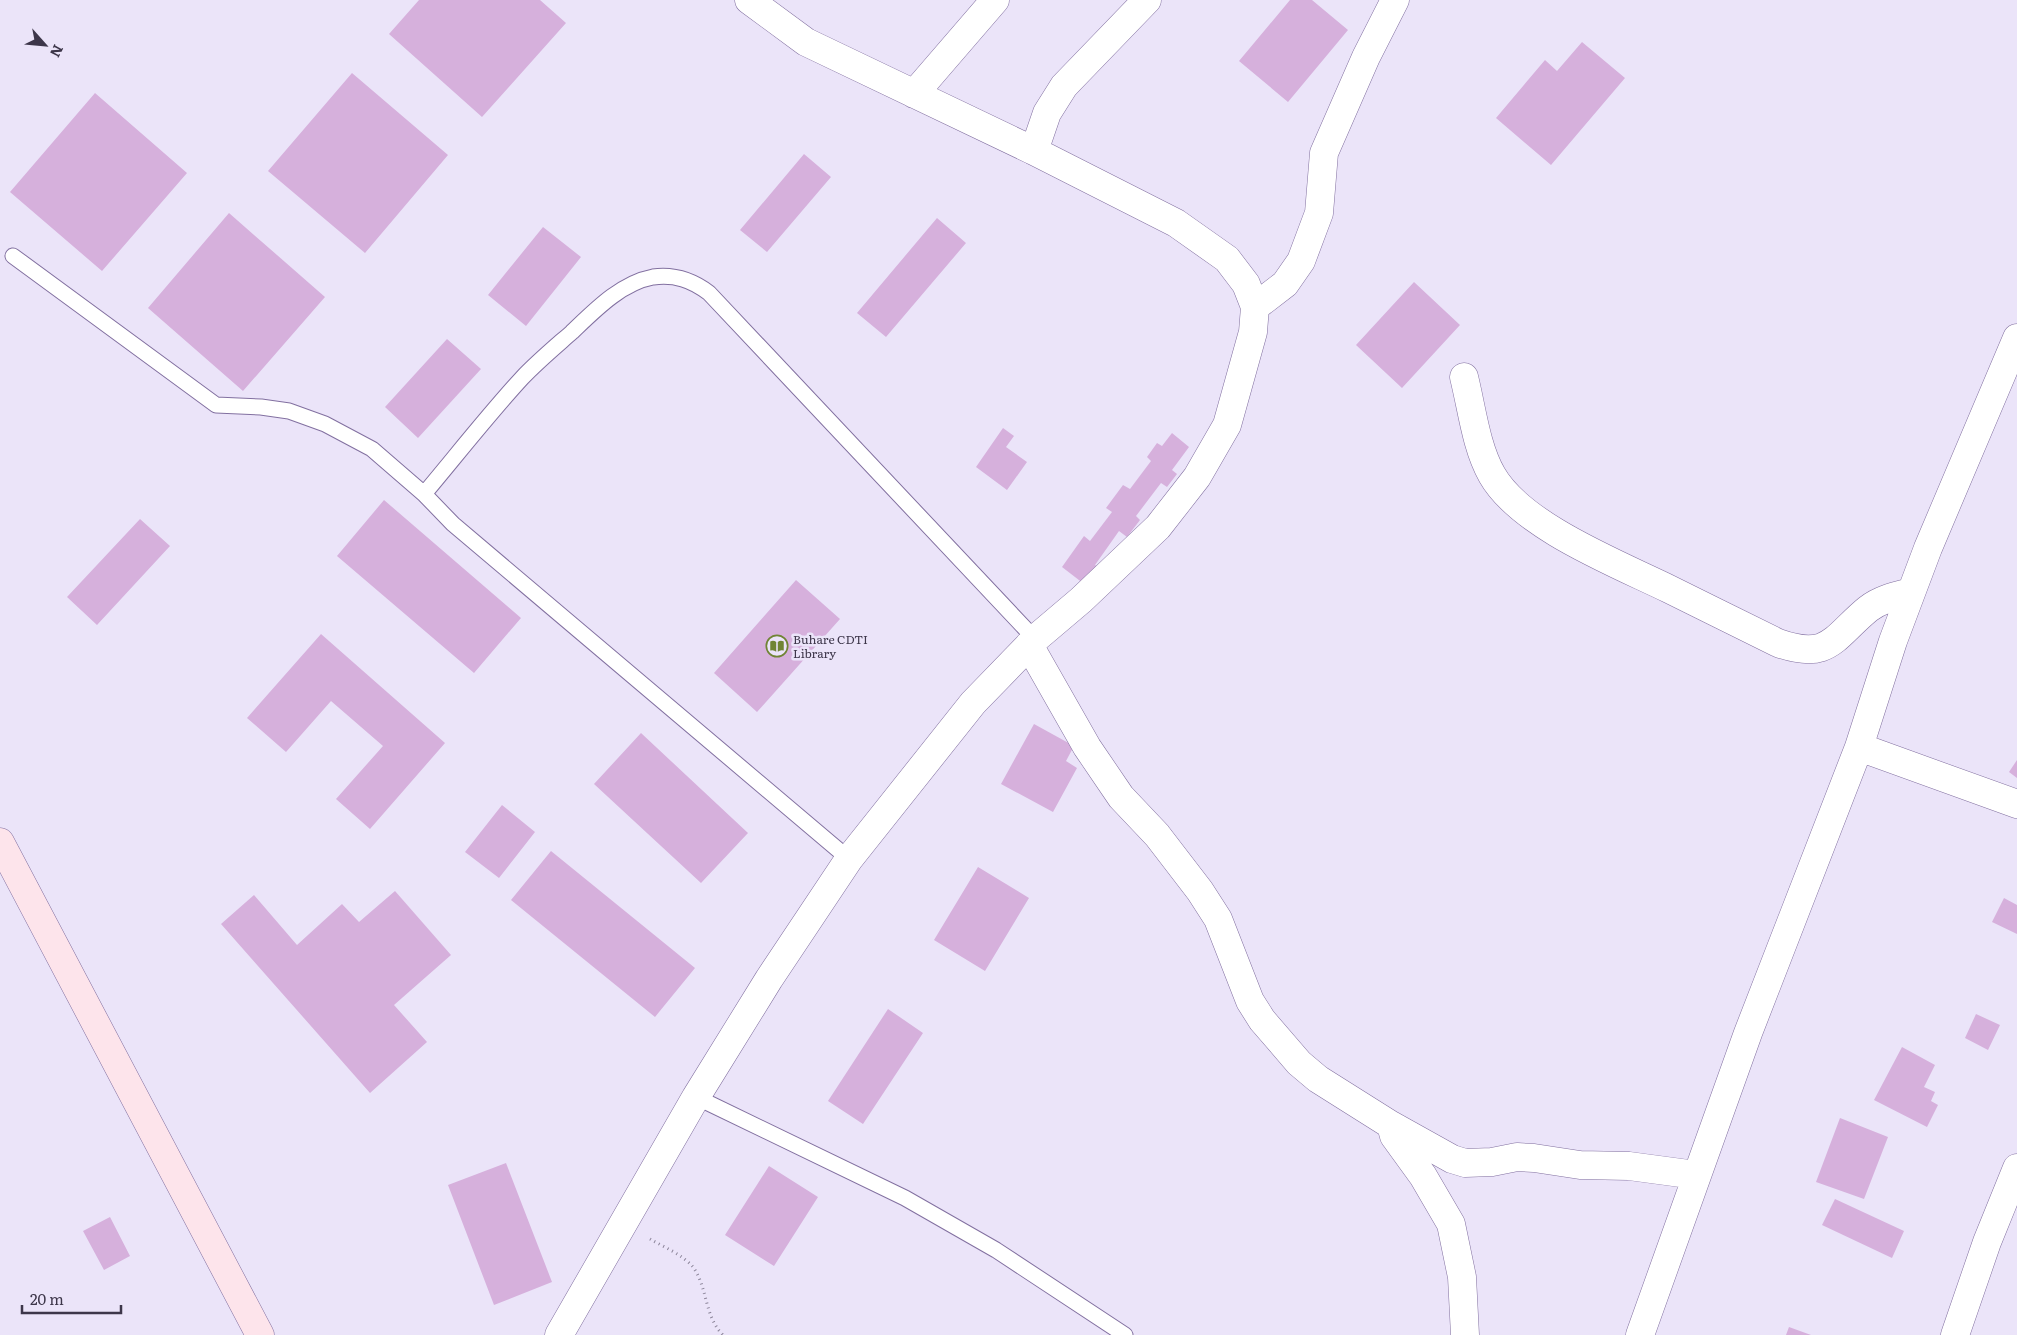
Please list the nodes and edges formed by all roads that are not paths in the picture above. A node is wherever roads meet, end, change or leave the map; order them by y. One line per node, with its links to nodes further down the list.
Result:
1 (749, 0): 5 (street)
2 (995, 0): 5 (street)
3 (1147, 0): 6 (street)
4 (1395, 0): 8 (street)
5 (914, 94): 6 (street)
6 (1034, 151): 8 (street)
7 (13, 256): 11 (lane)
8 (1255, 307): 13 (street)
9 (2017, 338): 12 (street)
10 (1464, 377): 12 (street)
11 (424, 494): 13 (lane); 17 (lane)
12 (1911, 592): 14 (street)
13 (1032, 642): 17 (street); 19 (street)
14 (1860, 748): 15 (street); 21 (street)
15 (2017, 804)
16 (0, 842): 22 (main road)
17 (849, 859): 18 (street)
18 (696, 1097): 23 (street); 24 (lane)
19 (1391, 1125): 21 (street); 25 (street)
20 (2017, 1168): 27 (street)
21 (1696, 1175): 26 (street)
22 (260, 1335)
23 (559, 1335)
24 (1125, 1335)
25 (1465, 1335)
26 (1640, 1335)
27 (1954, 1335)

